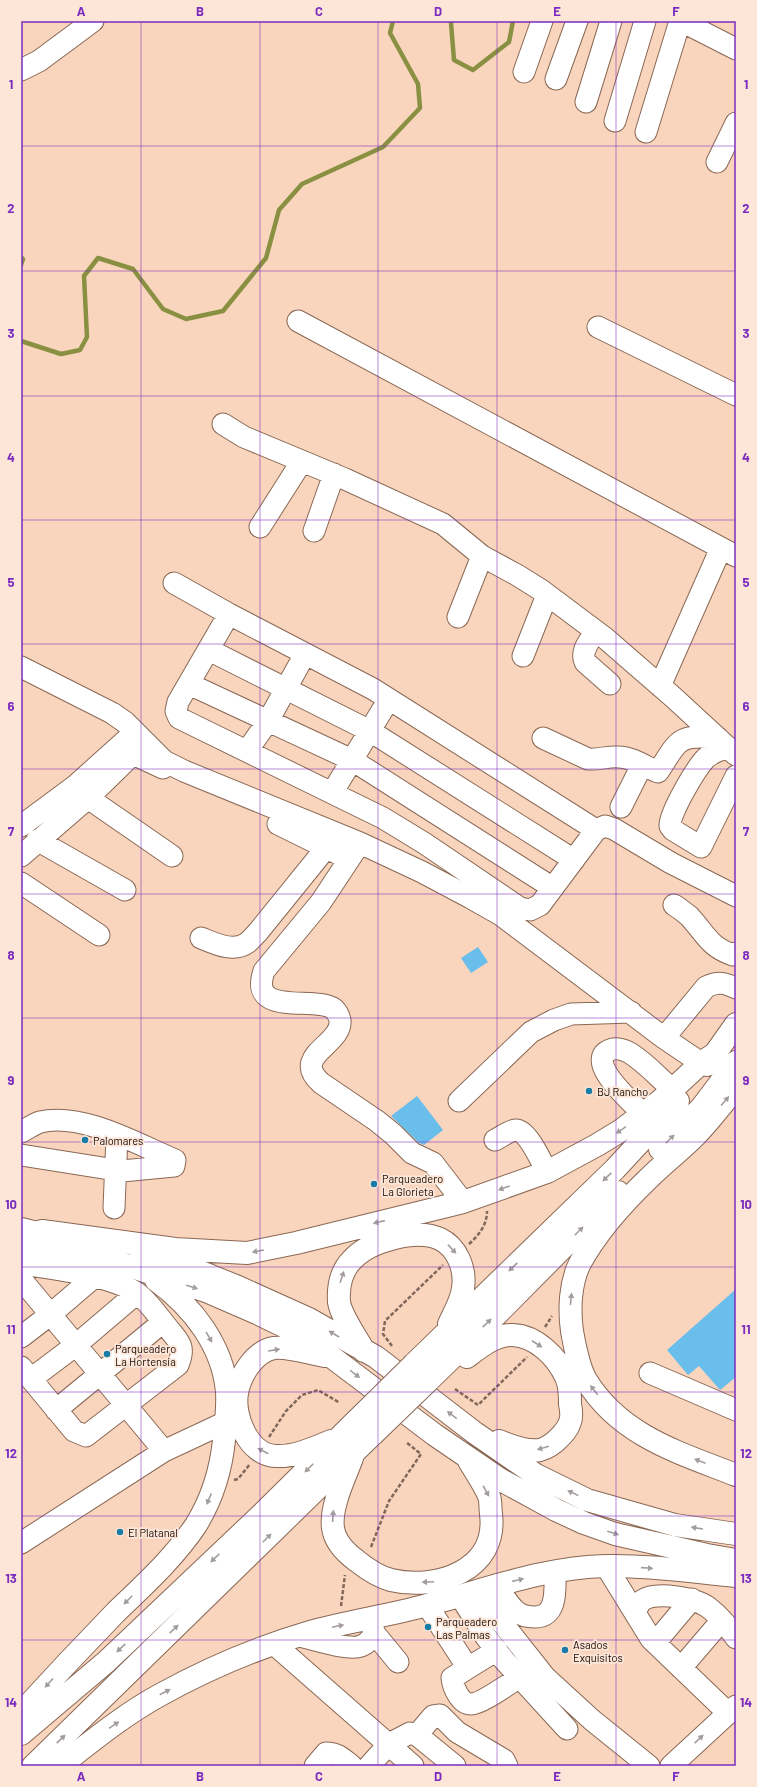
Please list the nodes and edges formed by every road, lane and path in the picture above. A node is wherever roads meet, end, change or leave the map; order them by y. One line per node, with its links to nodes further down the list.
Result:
1 (93, 21): 8 (street)
2 (542, 21): 9 (street)
3 (577, 21): 10 (street)
4 (611, 21): 11 (street)
5 (646, 21): 12 (street)
6 (680, 21): 7 (street); 14 (street)
7 (736, 49)
8 (21, 70)
9 (524, 72)
10 (556, 79)
11 (586, 102)
12 (615, 121)
13 (736, 123): 15 (street)
14 (646, 132)
15 (731, 144): 16 (street)
16 (717, 162)
17 (298, 321): 25 (street)
18 (598, 326): 19 (street)
19 (736, 396)
20 (223, 424): 21 (street)
21 (302, 461): 22 (street); 23 (street)
22 (334, 474): 24 (street); 26 (street)
23 (260, 527)
24 (314, 531)
25 (728, 552): 38 (street)
26 (482, 556): 28 (street); 30 (street)
27 (174, 583): 29 (street)
28 (547, 595): 31 (street); 34 (street)
29 (229, 614): 32 (street); 33 (street)
30 (458, 617)
31 (596, 631): 37 (street); 38 (street)
32 (208, 650): 36 (street); 39 (street)
33 (304, 654): 39 (street); 40 (street)
34 (523, 656)
35 (21, 667): 44 (street)
36 (189, 684): 41 (street); 46 (street)
37 (610, 684)
38 (660, 686): 45 (street)
39 (286, 689): 41 (street); 42 (street)
40 (389, 699): 42 (street); 54 (street)
41 (268, 721): 46 (street); 47 (street)
42 (370, 731): 47 (street); 60 (street)
43 (543, 738): 48 (street)
44 (138, 743): 51 (street); 53 (street); 56 (street)
45 (720, 745): 48 (street); 49 (street)
46 (247, 751): 50 (street)
47 (352, 760): 50 (street); 62 (street)
48 (642, 765): 52 (street)
49 (736, 776)
50 (332, 793): 62 (street)
51 (88, 798): 55 (street); 59 (street)
52 (621, 807)
53 (21, 826)
54 (596, 830): 60 (street); 64 (street)
55 (37, 840): 58 (street); 63 (street)
56 (331, 841): 57 (street); 67 (street)
57 (355, 851): 70 (street); 86 (street)
58 (21, 856)
59 (172, 856)
60 (574, 860): 62 (street)
61 (21, 883): 66 (street)
62 (553, 888)
63 (125, 890)
64 (736, 896)
65 (674, 905): 68 (street)
66 (99, 935)
67 (201, 938)
68 (736, 953)
69 (736, 988): 72 (street)
70 (631, 1012): 72 (street); 77 (street)
71 (736, 1024): 73 (main road)
72 (664, 1038): 73 (street)
73 (709, 1058): 76 (main road); 98 (main road, one-way to 98)
74 (736, 1062): 108 (main road, one-way to 74)
75 (736, 1088): 122 (main road, one-way to 75)
76 (673, 1090): 78 (main road); 78 (street)
77 (459, 1101)
78 (644, 1114): 84 (main road, one-way to 84)
79 (21, 1132): 80 (street)
80 (118, 1135): 83 (street); 83 (street)
81 (495, 1140): 84 (street)
82 (21, 1155): 83 (street)
83 (117, 1170): 87 (street)
84 (547, 1172): 85 (main road, one-way to 85)
85 (483, 1195): 86 (main road); 90 (path)
86 (463, 1202): 88 (main road, one-way to 88)
87 (114, 1208)
88 (21, 1229): 102 (main road, one-way to 88)
89 (21, 1245): 92 (main road)
90 (465, 1247)
91 (444, 1264): 101 (path)
92 (142, 1271): 104 (main road, one-way to 104); 114 (main road, one-way to 114)
93 (22, 1278): 94 (street); 96 (street)
94 (93, 1278): 95 (street); 96 (street)
95 (137, 1293): 97 (street); 100 (street)
96 (51, 1314): 99 (street); 100 (street)
97 (163, 1322): 107 (street); 111 (street)
98 (444, 1334): 102 (main road, one-way to 98); 115 (main road, bridge)
99 (21, 1337)
100 (76, 1345): 106 (street); 107 (street)
101 (394, 1349)
102 (364, 1351): 116 (main road, one-way to 102)
103 (528, 1357): 109 (path)
104 (333, 1358): 119 (main road, one-way to 104); 121 (main road, one-way to 121)
105 (650, 1372): 113 (street)
106 (26, 1373): 112 (street)
107 (100, 1373): 111 (street); 112 (street)
108 (429, 1380): 115 (main road, bridge); 116 (main road, one-way to 116)
109 (455, 1389)
110 (340, 1403): 117 (path)
111 (127, 1405): 112 (street); 120 (street)
112 (56, 1410)
113 (736, 1410)
114 (226, 1422): 120 (street); 148 (main road, one-way to 148)
115 (365, 1428): 119 (main road)
116 (475, 1433): 123 (main road, one-way to 116)
117 (267, 1440)
118 (406, 1442): 125 (path)
119 (347, 1445): 121 (main road, one-way to 119); 150 (main road, one-way to 150); 153 (main road, one-way to 119)
120 (164, 1450): 124 (street)
121 (467, 1457): 126 (main road, one-way to 126)
122 (736, 1475)
123 (736, 1534)
124 (21, 1543)
125 (371, 1547)
126 (736, 1560)
127 (606, 1566): 128 (main road); 130 (main road, one-way to 130); 134 (street)
128 (555, 1572): 131 (main road, one-way to 128); 131 (street)
129 (345, 1575): 136 (path)
130 (736, 1576)
131 (478, 1591): 133 (main road); 142 (street); 161 (street)
132 (692, 1599): 134 (street); 135 (street); 141 (street)
133 (427, 1605): 137 (main road); 144 (street)
134 (635, 1613): 141 (street)
135 (722, 1620): 139 (street); 145 (street)
136 (338, 1626): 137 (main road, one-way to 137); 138 (main road)
137 (372, 1627): 138 (street); 143 (street)
138 (299, 1636): 140 (main road)
139 (736, 1638)
140 (274, 1644): 152 (street); 154 (main road, one-way to 140)
141 (655, 1644): 145 (street)
142 (497, 1650): 144 (street); 146 (street)
143 (398, 1662)
144 (468, 1668): 146 (street)
145 (682, 1668): 147 (street)
146 (520, 1677): 149 (street)
147 (732, 1709): 162 (street, one-way to 147)
148 (21, 1713)
149 (567, 1729)
150 (21, 1734)
151 (417, 1735): 152 (street); 159 (street); 160 (street)
152 (389, 1744): 157 (street); 158 (street)
153 (33, 1766)
154 (60, 1766)
155 (315, 1766): 156 (street)
156 (352, 1766)
157 (369, 1766)
158 (413, 1766)
159 (455, 1766)
160 (507, 1766)
161 (649, 1766)
162 (671, 1766)

